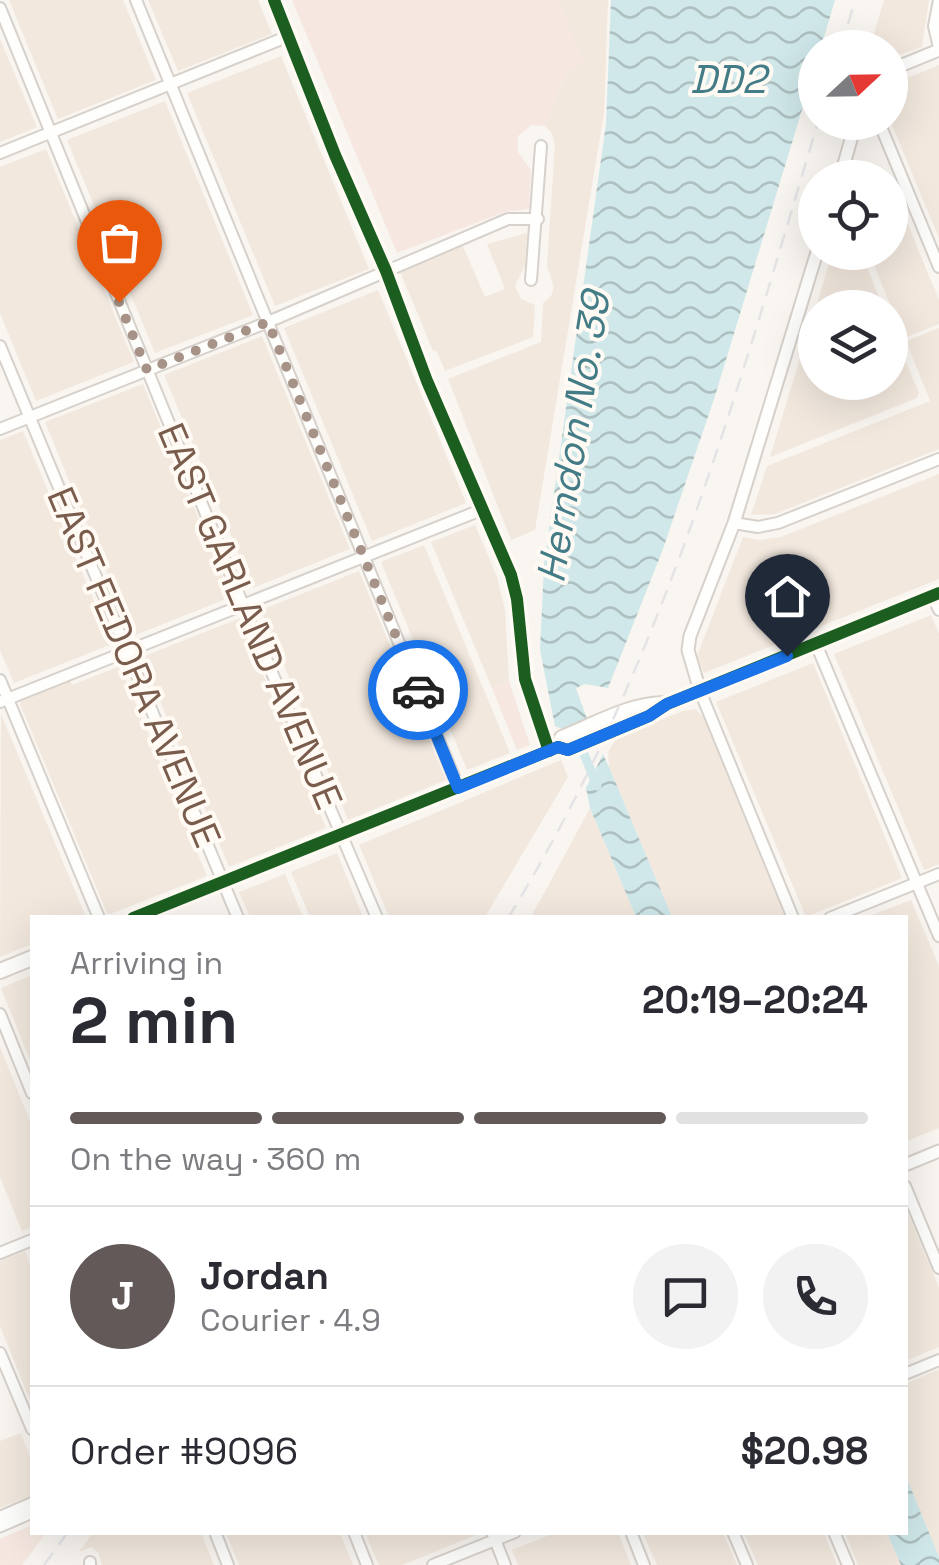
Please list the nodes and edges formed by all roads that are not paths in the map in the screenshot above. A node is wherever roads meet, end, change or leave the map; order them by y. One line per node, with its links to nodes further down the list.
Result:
1 (136, 0): 8 (street)
2 (274, 0): 5 (street)
3 (939, 0): 6 (street)
4 (0, 8): 9 (street, EAST GARLAND AVENUE)
5 (288, 36): 8 (street); 16 (street)
6 (939, 49): 7 (street)
7 (908, 62)
8 (172, 84): 9 (street); 18 (street)
9 (50, 134): 12 (street); 20 (street, EAST GARLAND AVENUE)
10 (886, 140): 14 (street)
11 (540, 146): 13 (street)
12 (0, 153)
13 (538, 219): 16 (street); 17 (street)
14 (939, 267)
15 (811, 270): 25 (street)
16 (386, 271): 18 (street); 24 (street)
17 (531, 280)
18 (268, 322): 20 (street); 26 (street)
19 (0, 346): 21 (street, EAST FEDORA AVENUE)
20 (147, 370): 21 (street); 28 (street, EAST GARLAND AVENUE)
21 (30, 417): 22 (street); 31 (street, EAST FEDORA AVENUE)
22 (0, 429)
23 (939, 460): 25 (street)
24 (481, 510): 26 (street); 35 (street)
25 (734, 523): 33 (street)
26 (364, 557): 28 (street); 36 (street)
27 (936, 594): 29 (street); 30 (main road)
28 (243, 605): 31 (street); 37 (street, EAST GARLAND AVENUE)
29 (939, 610)
30 (816, 644): 33 (main road); 40 (street)
31 (126, 651): 34 (street); 39 (street, EAST FEDORA AVENUE)
32 (0, 680): 34 (street)
33 (700, 691): 35 (main road); 45 (street)
34 (4, 700): 41 (street)
35 (560, 746): 36 (main road)
36 (458, 788): 37 (main road)
37 (343, 834): 39 (main road); 44 (street, EAST GARLAND AVENUE)
38 (939, 874): 40 (street)
39 (223, 881): 42 (main road); 43 (street, EAST FEDORA AVENUE)
40 (917, 883): 46 (street); 47 (street)
41 (98, 915)
42 (140, 915)
43 (237, 915)
44 (376, 915)
45 (791, 915)
46 (837, 915)
47 (939, 936)
48 (30, 959): 49 (main road)
49 (0, 971)
50 (0, 1014): 51 (street)
51 (30, 1088)
52 (939, 1151): 53 (street)
53 (908, 1164)
54 (908, 1193): 57 (street)
55 (30, 1241): 56 (street)
56 (0, 1253)
57 (939, 1268)
58 (0, 1352): 61 (street)
59 (939, 1360): 60 (street)
60 (908, 1373)
61 (30, 1424)
62 (30, 1504): 64 (street)
63 (30, 1512): 64 (street)
64 (0, 1519)
65 (216, 1535): 71 (street)
66 (355, 1535): 72 (street)
67 (632, 1535): 75 (street)
68 (734, 1535): 76 (street)
69 (835, 1535): 77 (street)
70 (494, 1536): 73 (street); 74 (street)
71 (228, 1565)
72 (367, 1565)
73 (434, 1565)
74 (506, 1565)
75 (644, 1565)
76 (747, 1565)
77 (848, 1565)

